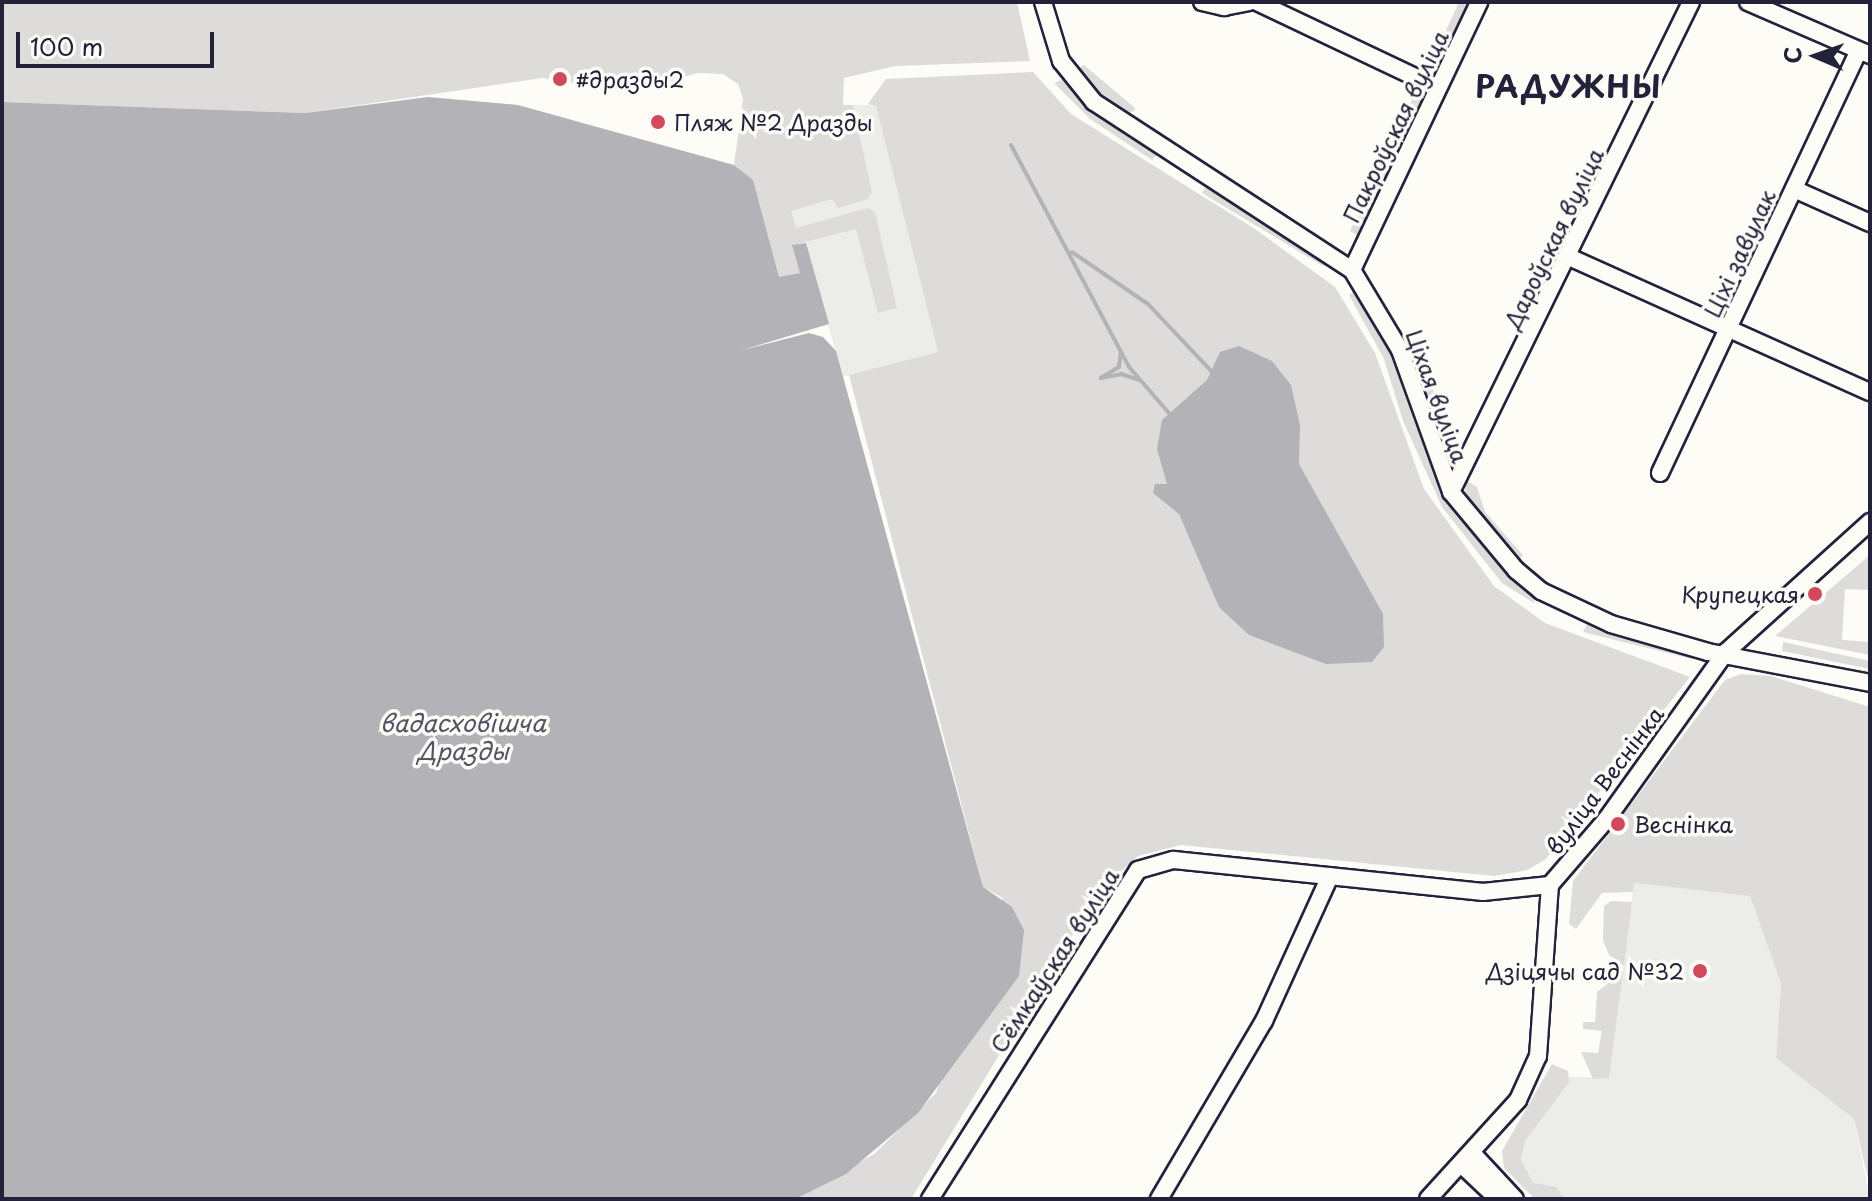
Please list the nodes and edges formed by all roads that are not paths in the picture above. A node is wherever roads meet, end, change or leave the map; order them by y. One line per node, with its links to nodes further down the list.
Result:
1 (1043, 2): 13 (street, Ціхая вуліца)
2 (1202, 2): 3 (street)
3 (1249, 2)
4 (1257, 2): 9 (street)
5 (1479, 2): 9 (street, Пакроўская вуліца)
6 (1691, 2): 12 (street, Дароўская вуліца)
7 (1748, 2): 8 (street)
8 (1864, 53): 10 (street, Ціхі завулак)
9 (1438, 88): 13 (street, Пакроўская вуліца)
10 (1794, 189): 11 (street); 14 (street, Ціхі завулак)
11 (1870, 223)
12 (1569, 257): 14 (street); 17 (street, Дароўская вуліца)
13 (1352, 270): 17 (street, Ціхая вуліца)
14 (1728, 329): 15 (street); 16 (street, Ціхі завулак)
15 (1870, 392)
16 (1660, 473)
17 (1451, 492): 19 (street, Ціхая вуліца)
18 (1870, 522): 19 (street, вуліца Веснінка)
19 (1726, 652): 20 (street, Ціхая вуліца); 22 (street, вуліца Веснінка)
20 (1870, 683)
21 (1330, 876): 22 (street, вуліца Веснінка); 24 (street, Сёмкаўская вуліца); 25 (street)
22 (1550, 885): 23 (street)
23 (1469, 1160): 26 (street); 27 (street); 28 (street)
24 (930, 1199)
25 (1159, 1199)
26 (1428, 1199)
27 (1498, 1199)
28 (1515, 1199)

